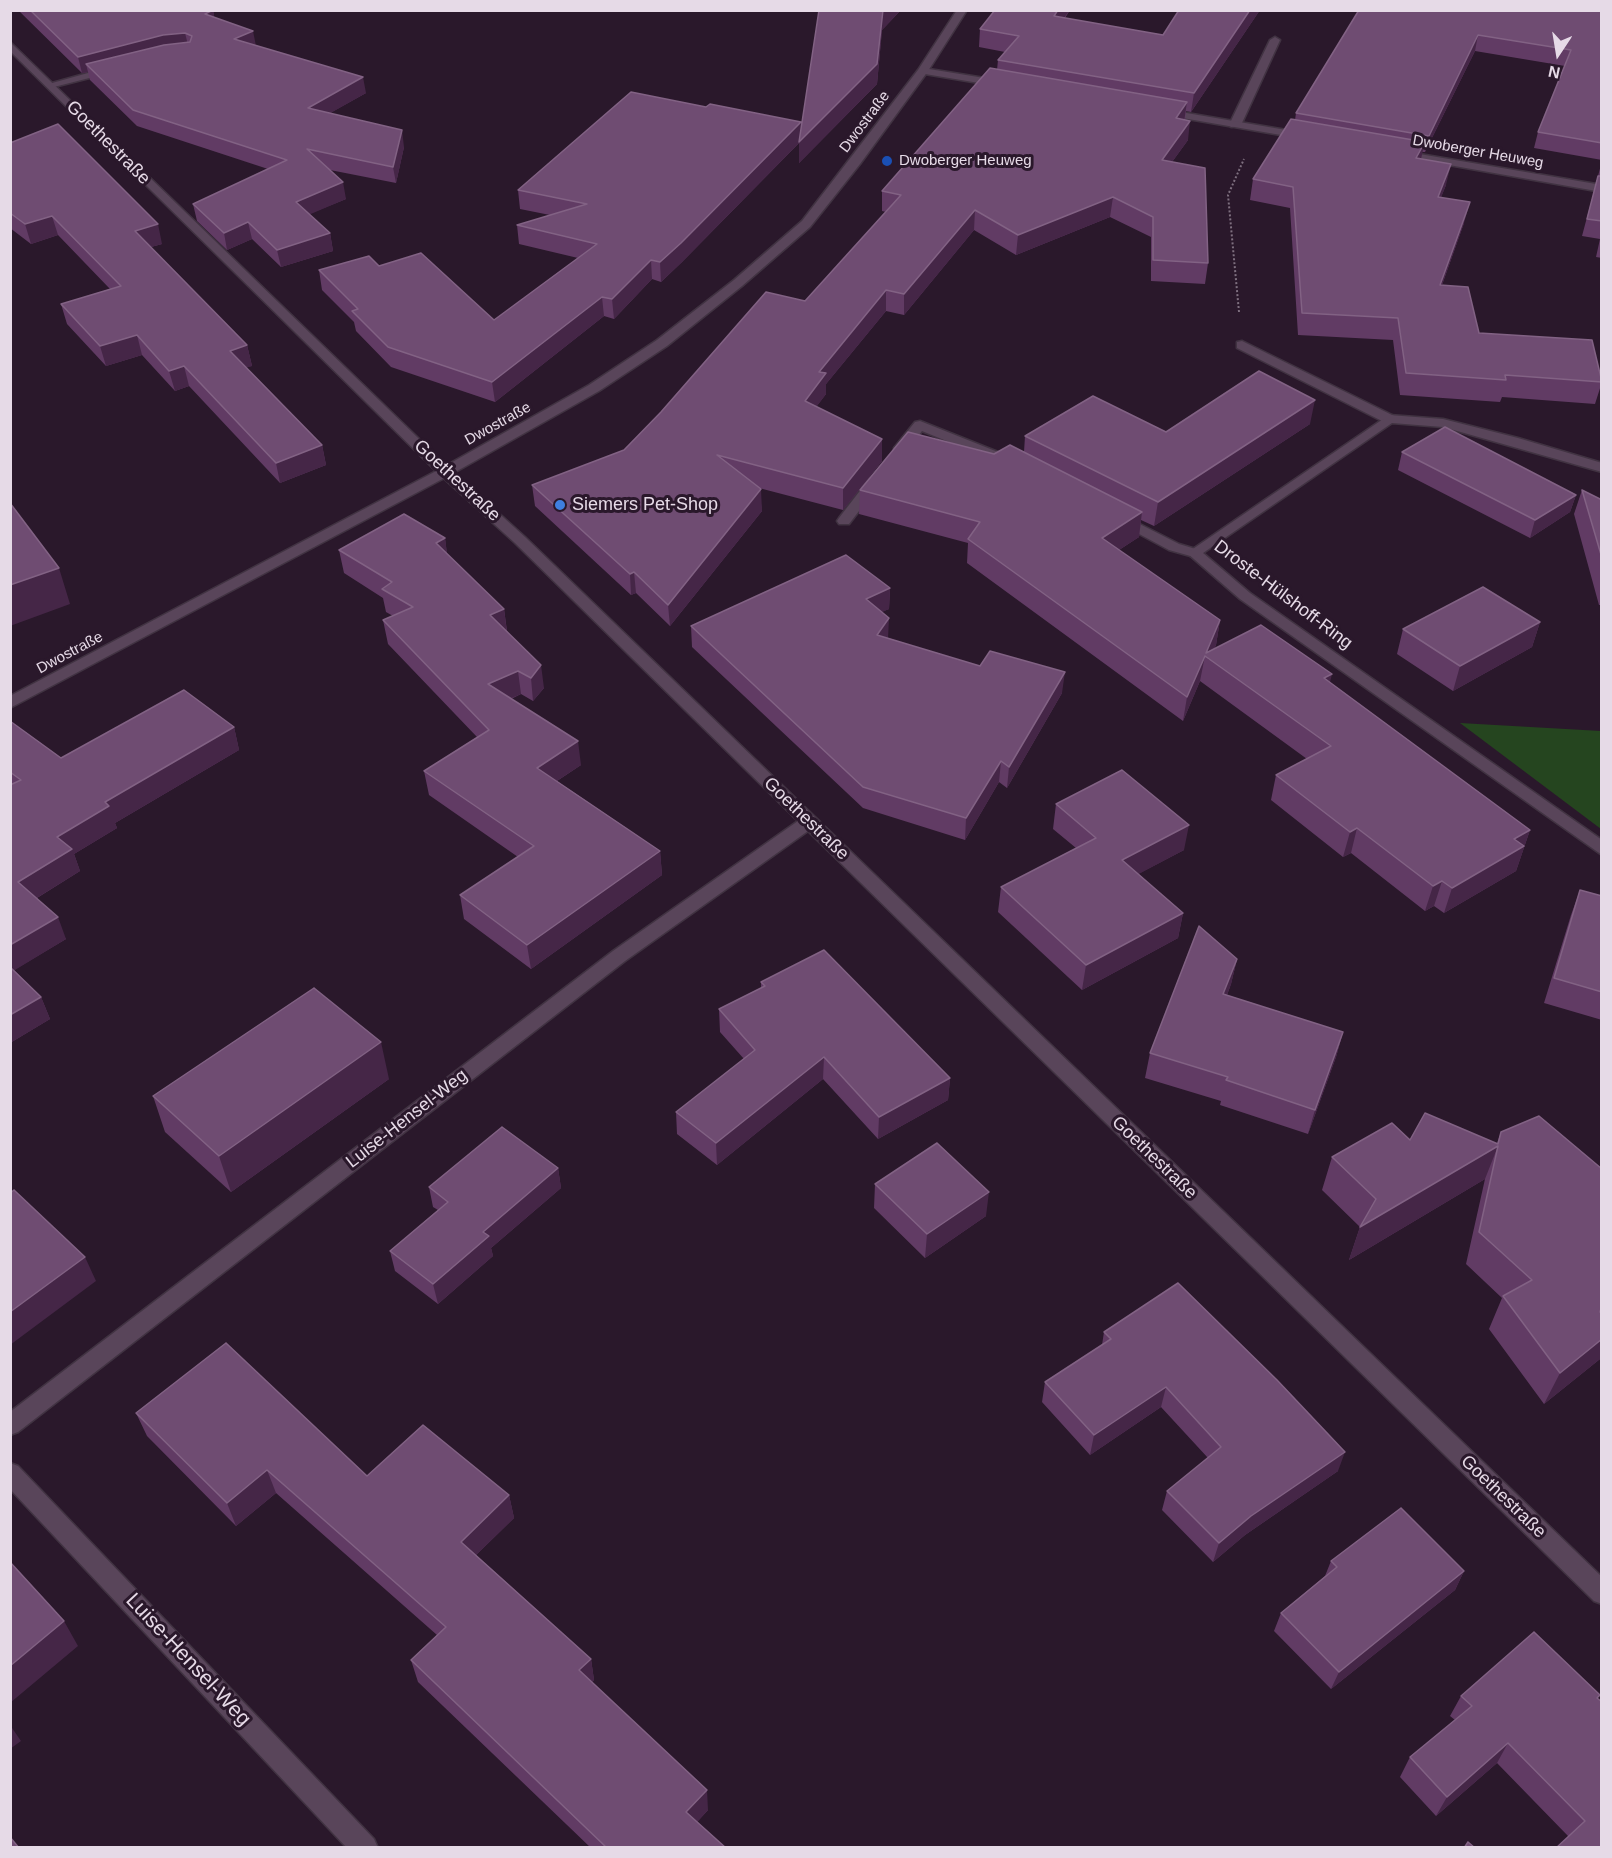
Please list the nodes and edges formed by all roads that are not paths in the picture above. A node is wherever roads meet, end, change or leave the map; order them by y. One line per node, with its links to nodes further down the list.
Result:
1 (962, 10): 5 (street, Dwostraße)
2 (1275, 40): 9 (street)
3 (10, 45): 6 (street, Goethestraße)
4 (126, 66): 6 (street)
5 (923, 70): 7 (street); 17 (street, Dwostraße)
6 (50, 85): 17 (street, Goethestraße)
7 (1016, 87)
8 (1155, 111): 9 (street)
9 (1235, 124): 10 (street)
10 (1316, 139)
11 (1386, 151): 12 (street, Dwoberger Heuweg)
12 (1602, 189)
13 (1242, 345): 14 (street)
14 (1389, 419): 16 (street); 20 (street, Droste-Hülshoff-Ring)
15 (1017, 465): 19 (street)
16 (1602, 468)
17 (445, 472): 21 (street, Dwostraße); 22 (street, Goethestraße)
18 (1111, 514): 20 (street)
19 (844, 521)
20 (1194, 553): 23 (street, Droste-Hülshoff-Ring)
21 (10, 704)
22 (809, 822): 24 (street, Luise-Hensel-Weg); 26 (street, Goethestraße)
23 (1602, 849)
24 (10, 1425)
25 (10, 1473): 27 (street, Luise-Hensel-Weg)
26 (1602, 1593)
27 (365, 1848)

